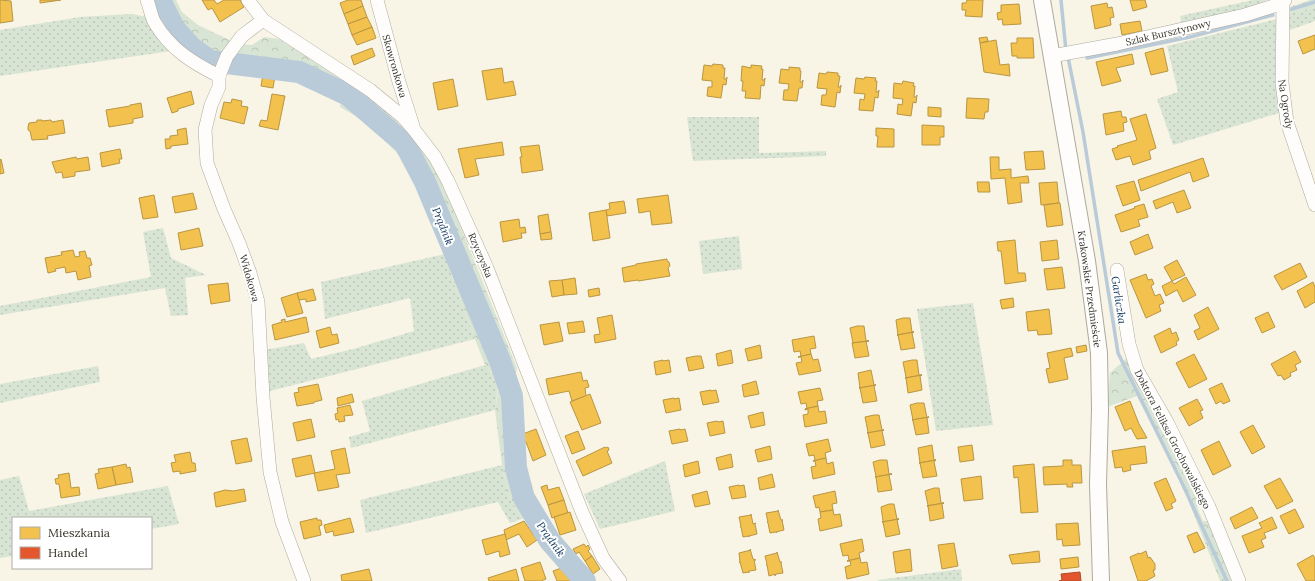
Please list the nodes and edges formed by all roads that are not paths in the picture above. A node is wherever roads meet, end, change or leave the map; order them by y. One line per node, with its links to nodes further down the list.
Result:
1 (147, 0): 8 (street)
2 (248, 0): 6 (street, Rzyczyska)
3 (377, 0): 9 (street, Skowronkowa)
4 (1042, 0): 7 (main road, Krakowskie Przedmieście)
5 (1284, 2): 7 (street, Szlak Bursztynowy); 10 (street, Na Ogrody)
6 (263, 20): 8 (street, Widokowa); 9 (street, Rzyczyska)
7 (1063, 54): 14 (main road, Krakowskie Przedmieście)
8 (220, 73): 12 (street, Widokowa)
9 (415, 131): 13 (street, Rzyczyska)
10 (1315, 205)
11 (1117, 270): 15 (street, Doktora Feliksa Grochowalskiego)
12 (304, 581)
13 (620, 581)
14 (1101, 581)
15 (1239, 581)

